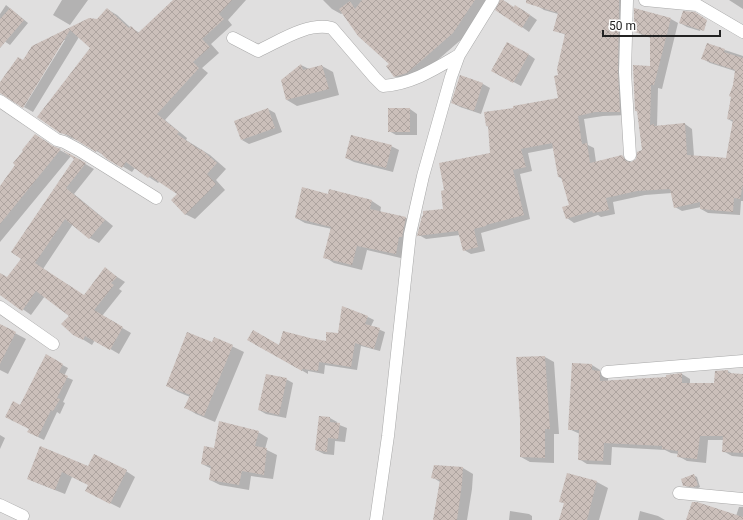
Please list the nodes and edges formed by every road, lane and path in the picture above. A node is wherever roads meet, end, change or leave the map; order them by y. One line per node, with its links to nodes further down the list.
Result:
1 (493, 0): 6 (street)
2 (627, 0): 8 (street)
3 (651, 1): 4 (street)
4 (743, 32)
5 (233, 38): 6 (street)
6 (459, 55): 18 (street)
7 (0, 101): 9 (street)
8 (630, 155)
9 (156, 198)
10 (0, 307): 11 (street)
11 (53, 344)
12 (743, 361): 13 (street)
13 (607, 372)
14 (679, 493): 15 (street)
15 (743, 499)
16 (0, 505): 17 (street)
17 (23, 516)
18 (376, 520)

